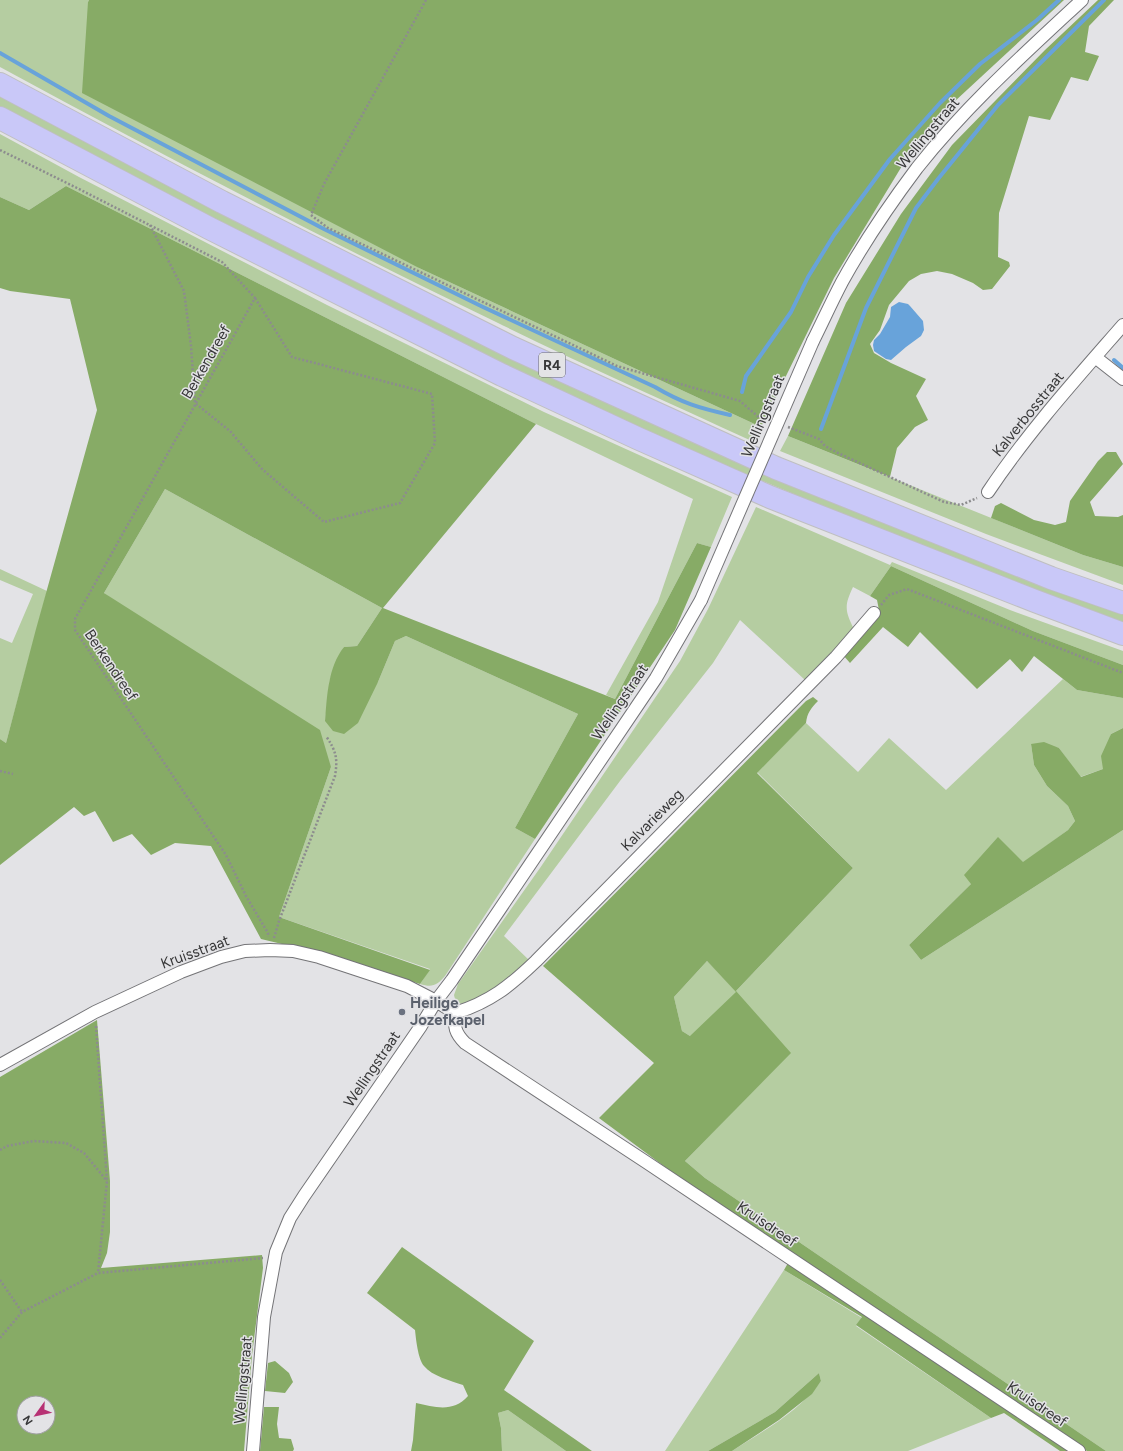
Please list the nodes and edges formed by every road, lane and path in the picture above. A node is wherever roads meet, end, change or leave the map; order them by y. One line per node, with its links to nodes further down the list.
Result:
1 (426, 0): 12 (path)
2 (1082, 0): 23 (street, Wellingstraat, bridge)
3 (0, 84): 15 (highway, R4)
4 (0, 118): 17 (highway, R4)
5 (0, 150): 6 (path)
6 (150, 225): 7 (path); 11 (path)
7 (254, 298): 11 (path, Berkendreef); 11 (path)
8 (1123, 325): 9 (street, Kalverbosstraat)
9 (1095, 357): 10 (street); 14 (street, Kalverbosstraat)
10 (1123, 379)
11 (195, 403): 22 (path, Berkendreef)
12 (769, 422)
13 (782, 426): 14 (path)
14 (988, 492)
15 (1123, 603)
16 (874, 613): 18 (path); 25 (street, Kalvarieweg)
17 (1123, 634)
18 (1123, 673)
19 (326, 736): 22 (path)
20 (0, 771): 21 (path)
21 (13, 774)
22 (270, 950): 23 (street, Kruisstraat); 24 (street, Kruisstraat)
23 (436, 1001): 25 (street); 29 (street, Wellingstraat)
24 (95, 1012): 26 (street, Kruisstraat); 28 (path)
25 (455, 1013): 35 (street, Kruisdreef)
26 (0, 1065)
27 (0, 1150): 28 (path)
28 (107, 1181): 30 (path)
29 (275, 1257): 30 (path); 34 (street, Wellingstraat)
30 (98, 1273): 32 (path)
31 (0, 1280): 32 (path)
32 (22, 1312): 33 (path)
33 (0, 1338)
34 (253, 1451)
35 (1079, 1451)

